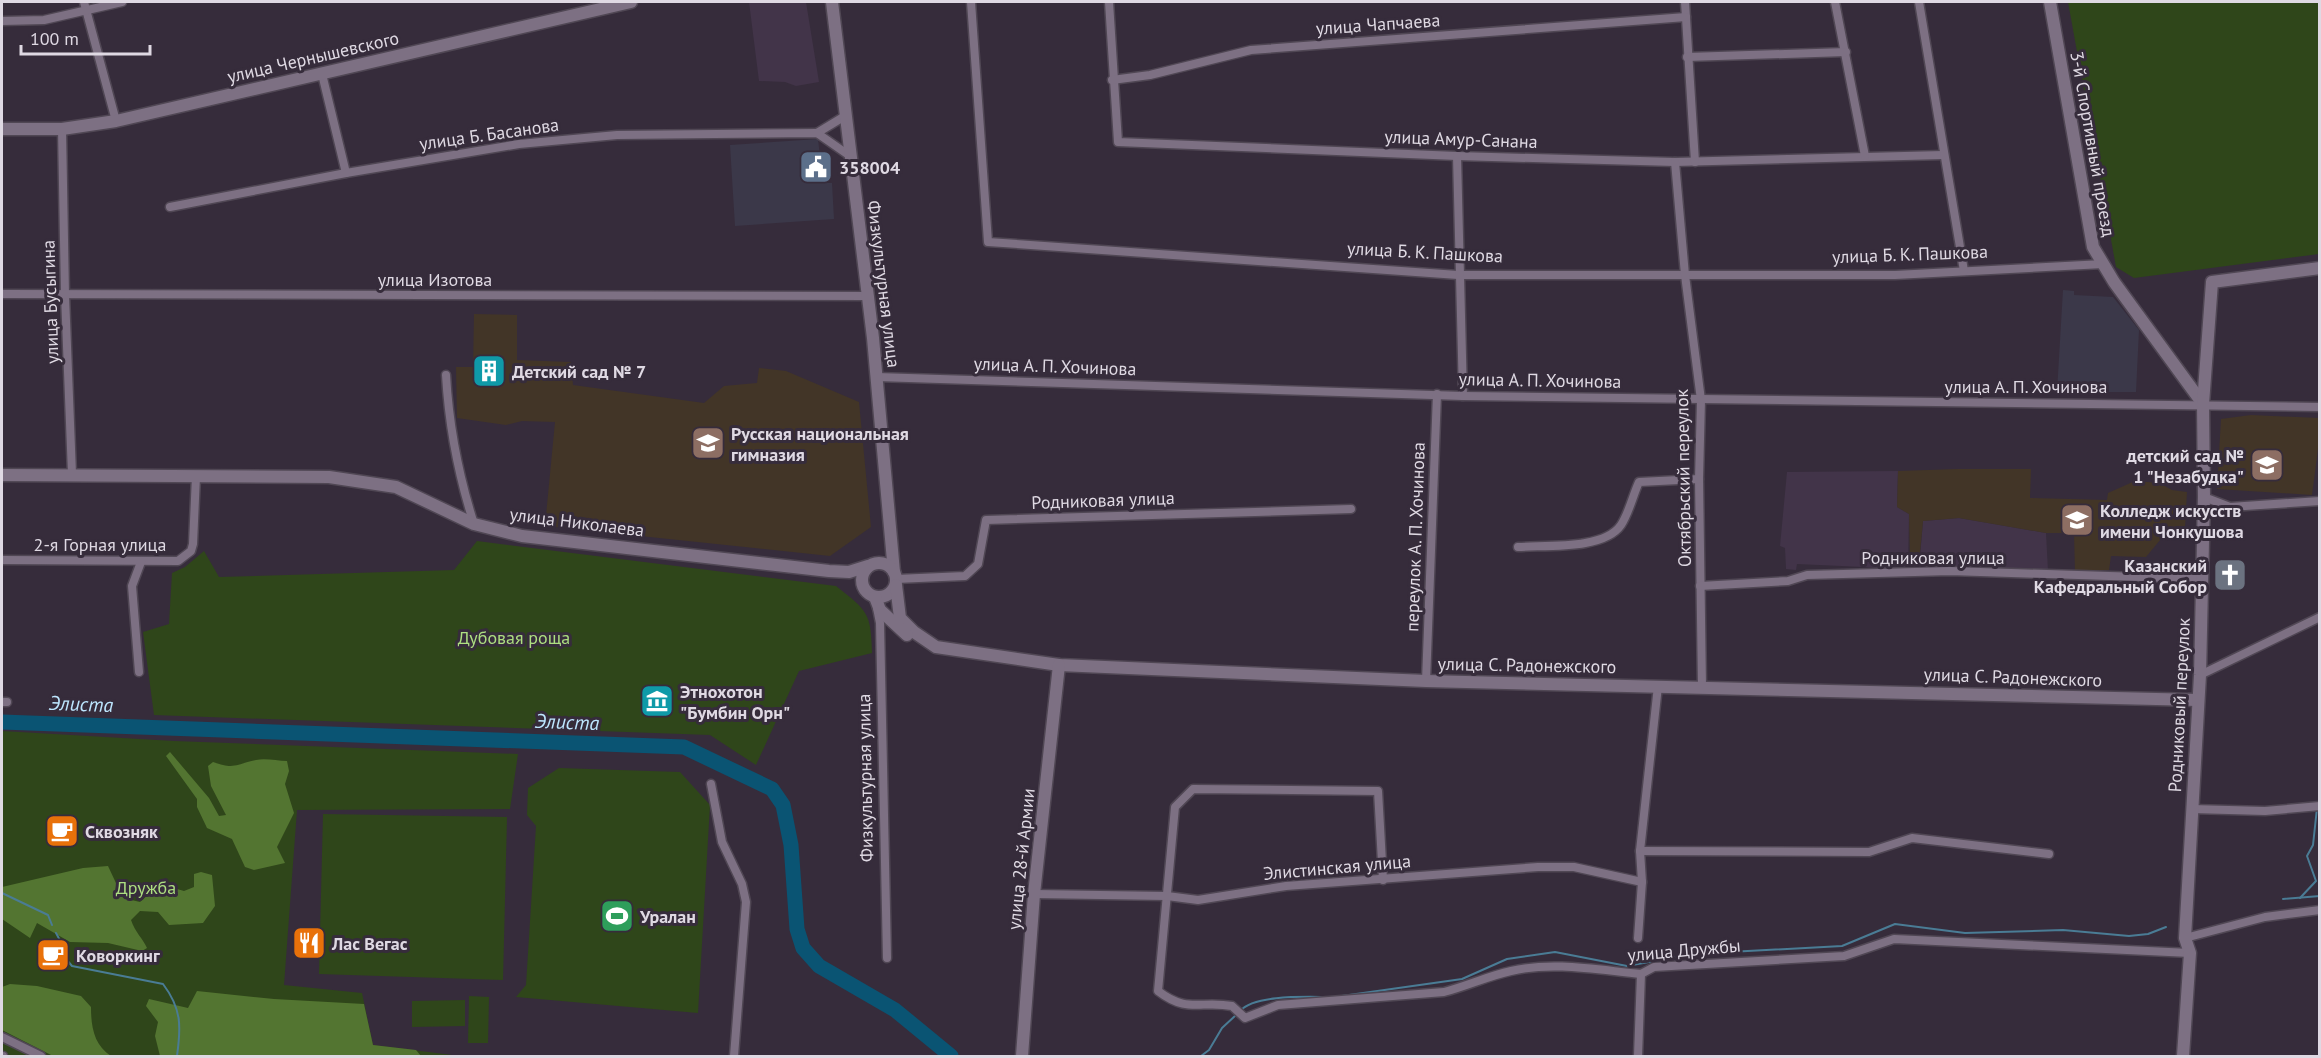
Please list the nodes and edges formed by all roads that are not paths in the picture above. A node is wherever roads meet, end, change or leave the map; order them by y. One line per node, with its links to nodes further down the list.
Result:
1 (84, 2): 11 (street)
2 (122, 2): 11 (street)
3 (631, 2): 16 (street, улица Чернышевского)
4 (832, 2): 18 (street, Физкультурная улица)
5 (971, 2): 34 (street, улица Б. К. Пашкова)
6 (1109, 2): 17 (street, улица Амур-Санана)
7 (1685, 2): 12 (street)
8 (1835, 2): 14 (street)
9 (1919, 2): 23 (street)
10 (2050, 2): 31 (street, 3-й Спортивный проезд)
11 (88, 11): 13 (street); 19 (street)
12 (1686, 17): 15 (street); 17 (street, улица Чапчаева)
13 (2, 21)
14 (1846, 52): 15 (street); 26 (street)
15 (1688, 57): 28 (street)
16 (322, 74): 19 (street, улица Чернышевского); 29 (street)
17 (1112, 80): 25 (street, улица Амур-Санана)
18 (845, 116): 22 (street); 24 (street, Физкультурная улица)
19 (116, 121): 21 (street, улица Чернышевского)
20 (2, 129): 21 (street, улица Чернышевского)
21 (63, 129): 37 (street, улица Бусыгина)
22 (817, 133): 24 (street); 29 (street, улица Б. Басанова)
23 (1943, 155): 26 (street, улица Амур-Санана); 33 (street)
24 (850, 156): 38 (street, Физкультурная улица)
25 (1457, 156): 27 (street, улица Амур-Санана); 34 (street)
26 (1865, 156): 28 (street, улица Амур-Санана)
27 (1675, 162): 28 (street, улица Амур-Санана); 35 (street, Октябрьский переулок)
28 (1695, 162)
29 (346, 173): 30 (street, улица Б. Басанова)
30 (170, 207)
31 (2103, 264): 33 (street, улица Б. К. Пашкова); 44 (street, 3-й Спортивный проезд)
32 (2319, 268): 44 (street, Родниковый переулок)
33 (1964, 271): 35 (street, улица Б. К. Пашкова)
34 (1458, 274): 35 (street, улица Б. К. Пашкова); 42 (street)
35 (1685, 275): 43 (street, Октябрьский переулок)
36 (2, 294): 37 (street, улица Изотова)
37 (65, 295): 38 (street, улица Изотова); 46 (street, улица Бусыгина)
38 (868, 296): 40 (street, Физкультурная улица)
39 (446, 375): 53 (street)
40 (877, 377): 41 (street, улица А. П. Хочинова); 54 (street, Физкультурная улица)
41 (1437, 394): 42 (street, улица А. П. Хочинова); 69 (street, переулок А. П. Хочинова)
42 (1463, 396): 43 (street, улица А. П. Хочинова)
43 (1701, 400): 44 (street, улица А. П. Хочинова); 49 (street, Октябрьский переулок)
44 (2203, 404): 45 (street, улица А. П. Хочинова); 50 (street, Родниковый переулок)
45 (2319, 407)
46 (72, 474): 47 (street, улица Николаева); 48 (street, улица Николаева)
47 (2, 475)
48 (196, 476): 53 (street, улица Николаева); 57 (street, 2-я Горная улица)
49 (1699, 479): 55 (street); 62 (street, Октябрьский переулок)
50 (2204, 497): 51 (street); 61 (street, Родниковый переулок)
51 (2319, 501)
52 (1351, 509): 60 (street, Родниковая улица)
53 (474, 524): 59 (street, улица Николаева)
54 (890, 536): 58 (street); 60 (street, Физкультурная улица)
55 (1518, 547)
56 (2, 560): 57 (street, 2-я Горная улица)
57 (141, 562): 67 (street)
58 (870, 565): 59 (street, улица Николаева); 60 (street); 63 (street, Физкультурная улица)
59 (829, 571): 63 (street)
60 (895, 579): 63 (street); 65 (street, улица С. Радонежского)
61 (2202, 579): 62 (street, Родниковая улица); 68 (street, Родниковый переулок)
62 (1700, 586): 71 (street, Октябрьский переулок)
63 (871, 595): 65 (street); 86 (street, Физкультурная улица)
64 (2319, 617): 68 (street)
65 (936, 647): 66 (street, улица С. Радонежского)
66 (1059, 665): 69 (street, улица С. Радонежского); 80 (street, улица 28-й Армии)
67 (139, 672)
68 (2200, 675): 72 (street, Родниковый переулок)
69 (1426, 681): 70 (street, улица С. Радонежского)
70 (1658, 686): 71 (street, улица С. Радонежского); 76 (street)
71 (1702, 687): 72 (street, улица С. Радонежского)
72 (2199, 700): 75 (street, Родниковый переулок)
73 (711, 784): 90 (street)
74 (2319, 806): 75 (street)
75 (2192, 809): 84 (street, Родниковый переулок)
76 (1640, 850): 77 (street); 79 (street)
77 (2049, 854)
78 (1383, 880): 79 (street, Элистинская улица); 81 (street, Элистинская улица); 81 (street)
79 (1642, 882): 83 (street)
80 (1034, 894): 81 (street, Элистинская улица); 91 (street, улица 28-й Армии)
81 (1167, 896): 87 (street, улица Дружбы)
82 (2319, 910): 84 (street)
83 (1638, 938)
84 (2185, 938): 85 (street, Родниковый переулок)
85 (2190, 952): 87 (street, улица Дружбы); 93 (street, Родниковый переулок)
86 (886, 958)
87 (1641, 974): 92 (street)
88 (2, 1037): 89 (street)
89 (41, 1056)
90 (734, 1056)
91 (1022, 1056)
92 (1638, 1056)
93 (2183, 1056)

